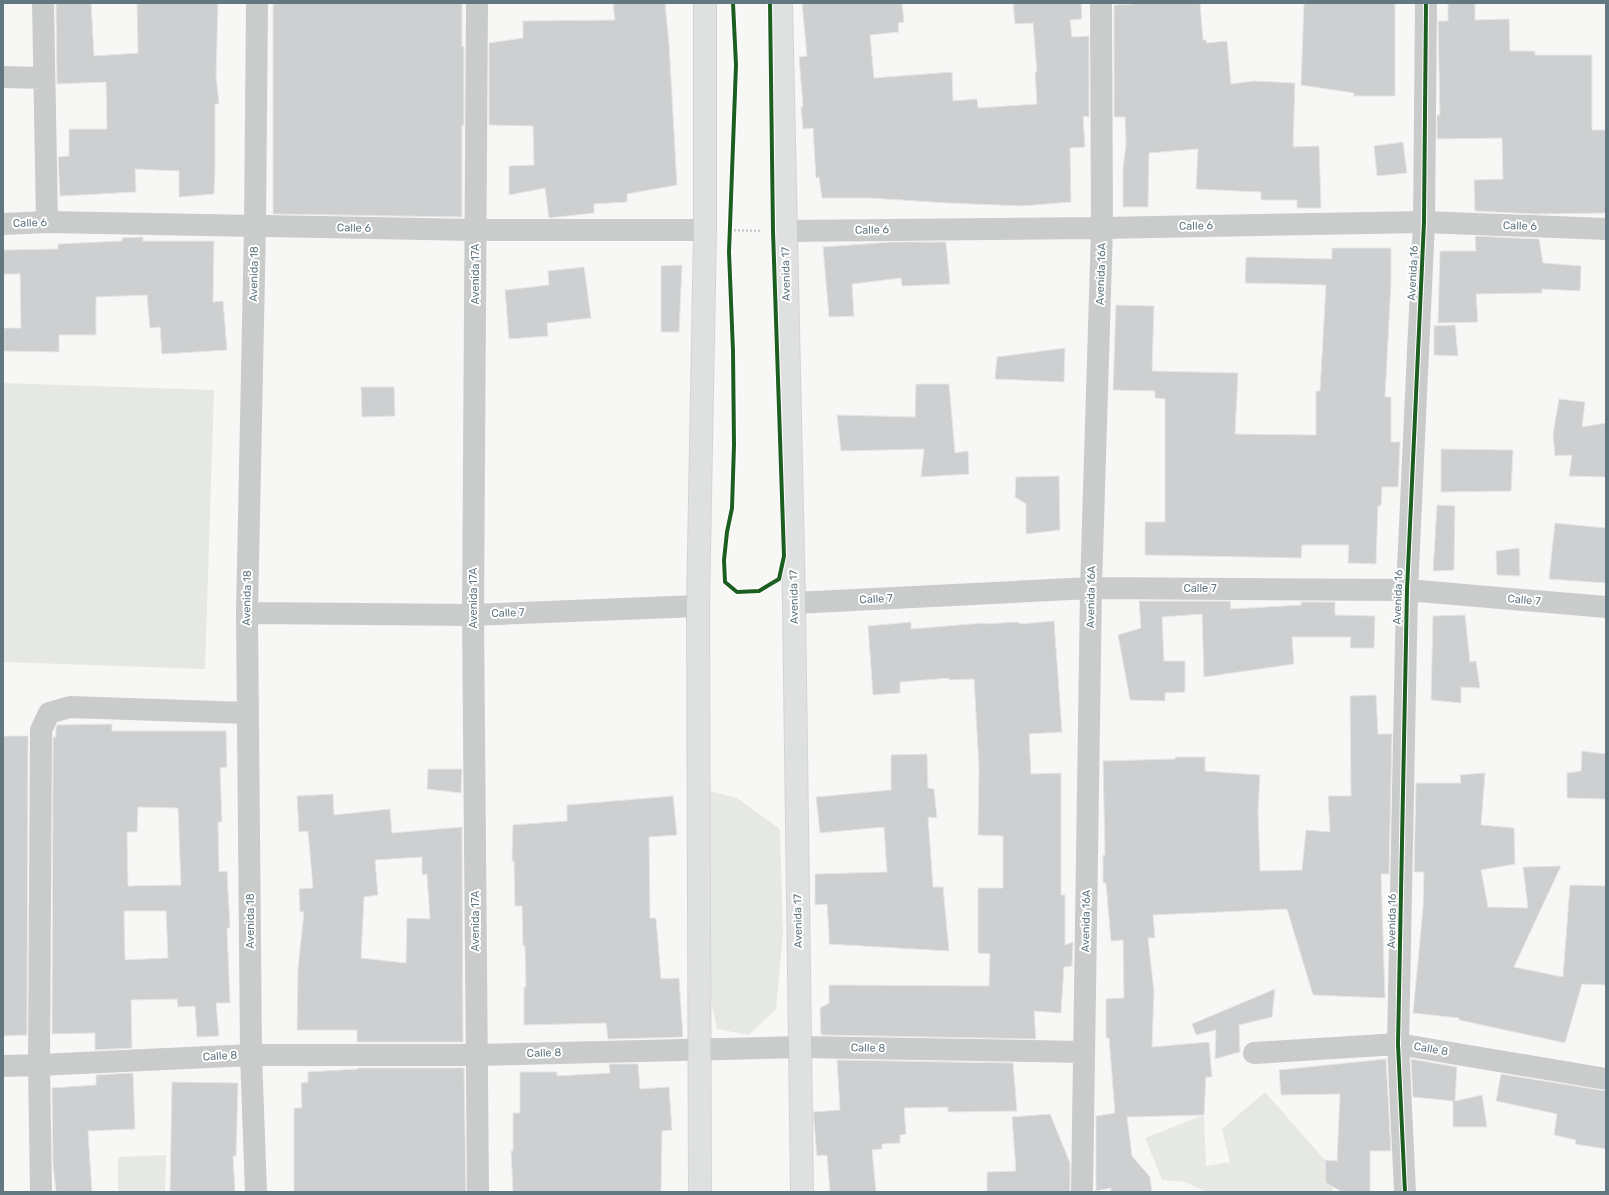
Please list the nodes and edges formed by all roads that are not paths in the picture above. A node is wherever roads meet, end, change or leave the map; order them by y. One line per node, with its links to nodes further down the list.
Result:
1 (43, 3): 9 (street)
2 (257, 3): 13 (street, Avenida 18)
3 (476, 3): 16 (street, Avenida 17A)
4 (705, 3): 17 (main road)
5 (781, 3): 18 (main road, Avenida 17)
6 (1101, 3): 14 (street, Avenida 16A)
7 (1426, 3): 11 (street, Avenida 16)
8 (3, 77): 9 (street)
9 (44, 78): 10 (street)
10 (47, 222): 12 (street, Calle 6); 13 (street, Calle 6)
11 (1424, 222): 14 (street, Calle 6); 15 (street, Calle 6); 20 (street, Avenida 16)
12 (3, 224)
13 (255, 226): 16 (street, Calle 6); 24 (street, Avenida 18)
14 (1102, 228): 18 (street, Calle 6); 19 (street, Avenida 16A)
15 (1606, 229)
16 (475, 230): 17 (street, Calle 6); 25 (street, Avenida 17A)
17 (705, 230): 22 (main road)
18 (785, 230): 21 (main road, Avenida 17)
19 (1091, 588): 20 (street, Calle 7); 21 (street, Calle 7); 30 (street, Avenida 16A)
20 (1407, 590): 23 (street, Calle 7); 27 (street, Avenida 16)
21 (794, 603): 28 (main road, Avenida 17)
22 (698, 606): 25 (street, Calle 7); 29 (main road)
23 (1606, 607)
24 (247, 613): 25 (street, Calle 7); 26 (street, Avenida 18)
25 (473, 615): 33 (street, Avenida 17A)
26 (248, 713): 32 (street, Avenida 18); 34 (street)
27 (1398, 1044): 31 (street, Calle 8); 36 (street, Calle 8); 43 (street, Avenida 16)
28 (800, 1047): 29 (street, Calle 8); 30 (street, Calle 8); 41 (main road, Avenida 17)
29 (698, 1049): 33 (street, Calle 8); 40 (main road)
30 (1084, 1052): 42 (street, Avenida 16A)
31 (1254, 1053)
32 (251, 1055): 33 (street, Calle 8); 34 (street, Calle 8); 38 (street, Avenida 18)
33 (476, 1055): 39 (street, Avenida 17A)
34 (39, 1065): 35 (street, Calle 8); 37 (street)
35 (3, 1066)
36 (1606, 1079)
37 (41, 1192)
38 (256, 1192)
39 (478, 1192)
40 (700, 1192)
41 (802, 1192)
42 (1082, 1192)
43 (1405, 1192)

